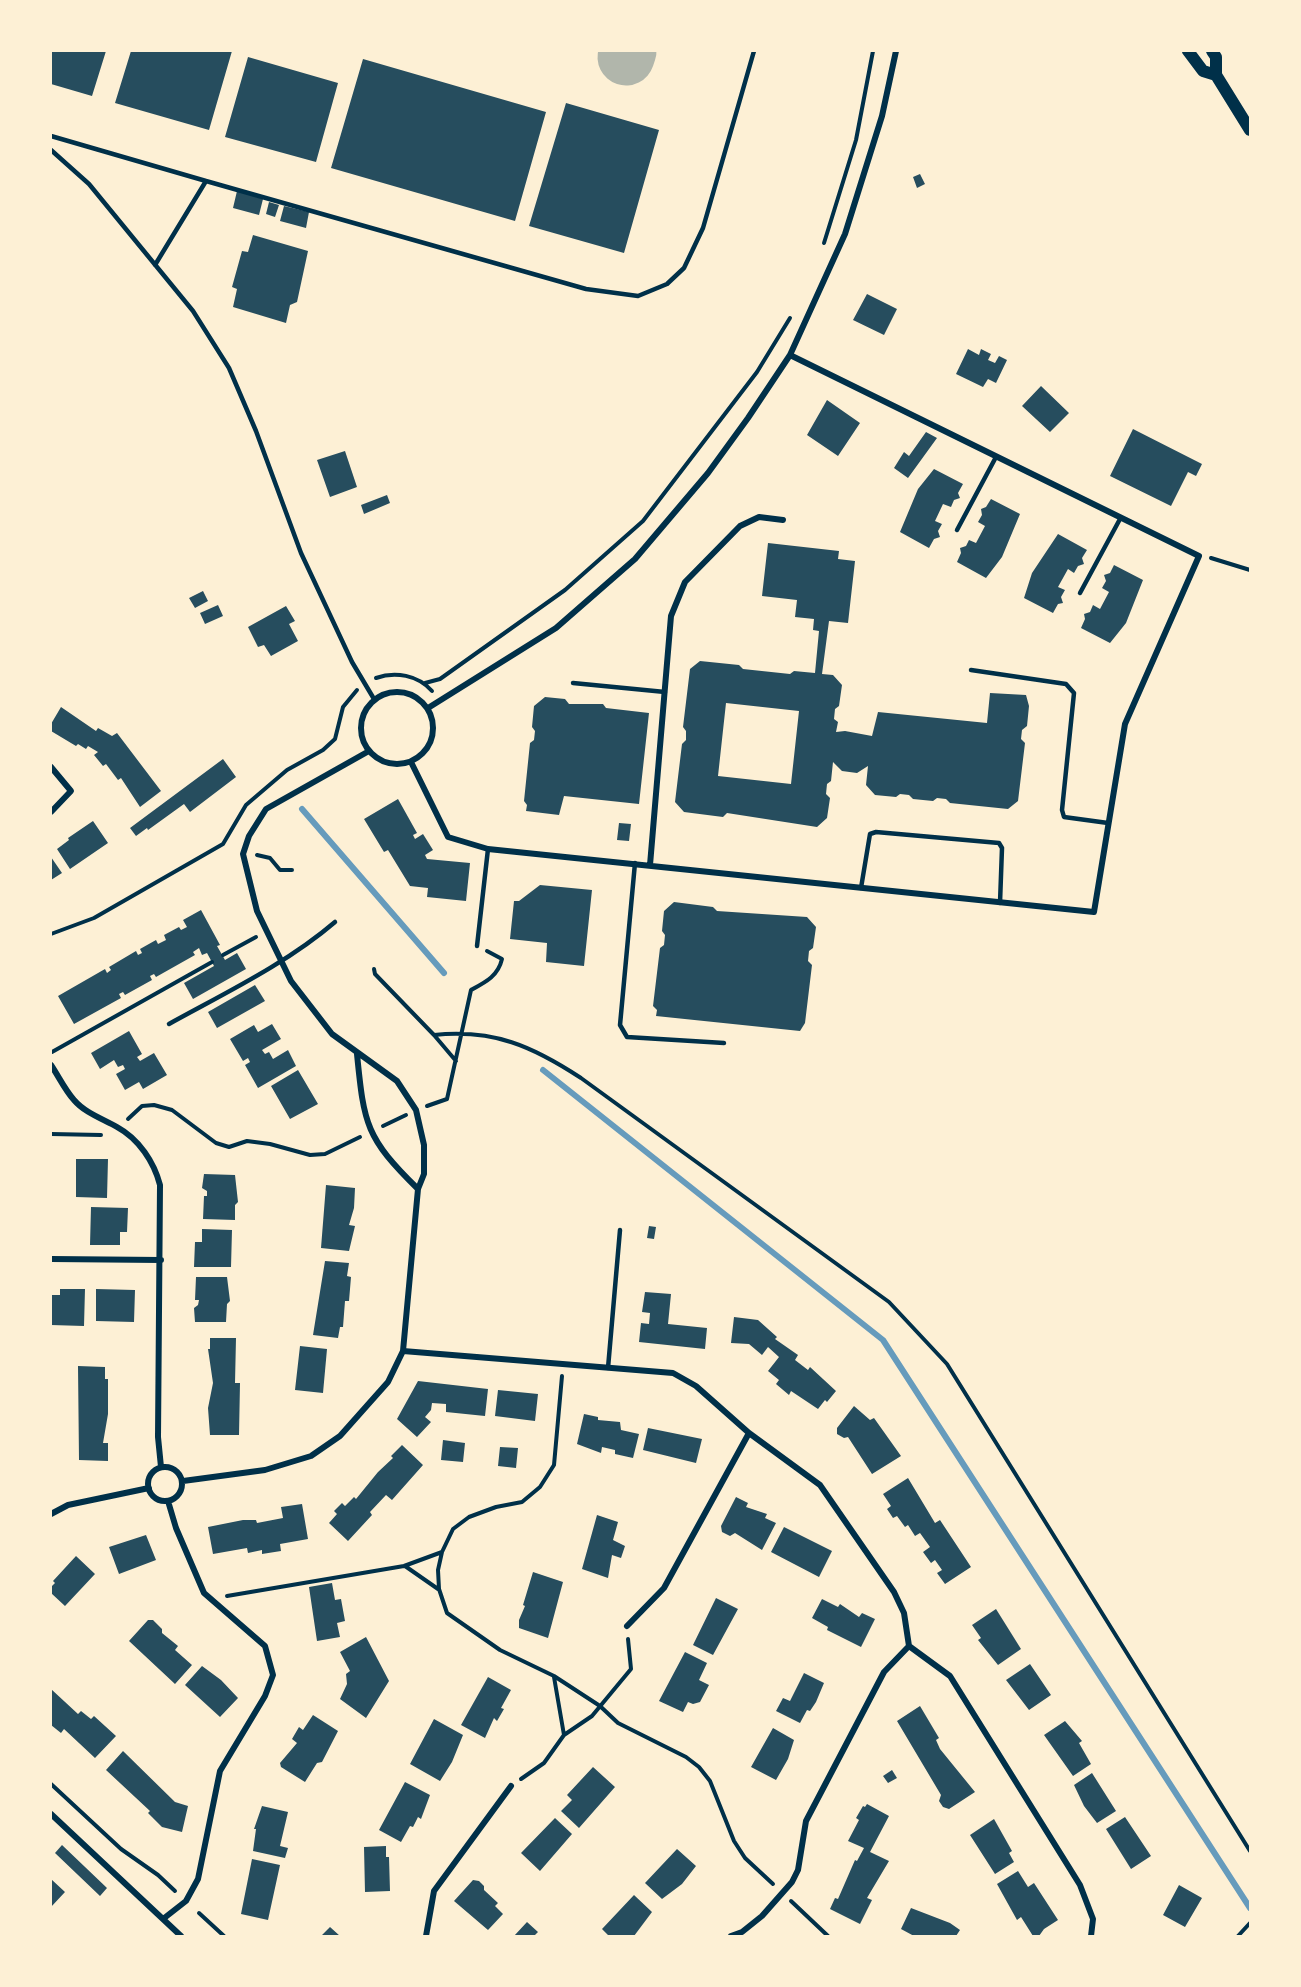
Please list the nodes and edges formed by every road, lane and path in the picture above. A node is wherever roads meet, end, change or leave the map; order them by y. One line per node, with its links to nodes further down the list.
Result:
1 (754, 51): 10 (lane)
2 (873, 51): 11 (path)
3 (896, 51): 14 (street)
4 (1188, 51): 6 (main road)
5 (1212, 51): 6 (main road)
6 (1216, 75): 7 (main road)
7 (1250, 130)
8 (51, 136): 10 (lane)
9 (51, 150): 12 (lane)
10 (206, 181): 12 (lane)
11 (822, 250)
12 (155, 265): 23 (lane)
13 (791, 316): 23 (path)
14 (790, 355): 15 (street); 27 (street)
15 (996, 457): 16 (street); 18 (lane)
16 (1120, 519): 19 (street); 21 (lane)
17 (783, 520): 25 (street)
18 (957, 530)
19 (1199, 556): 20 (path); 32 (street)
20 (1250, 570)
21 (1080, 593)
22 (971, 670): 32 (lane)
23 (364, 683): 26 (lane); 40 (path)
24 (573, 683): 25 (lane)
25 (666, 692): 35 (street)
26 (374, 699): 27 (street); 28 (street)
27 (428, 708): 29 (street)
28 (369, 751): 29 (street); 39 (street)
29 (411, 762): 33 (street)
30 (51, 767): 31 (street)
31 (51, 812)
32 (1108, 823): 37 (street)
33 (488, 849): 34 (street); 41 (lane)
34 (635, 863): 35 (street); 49 (lane)
35 (650, 865): 36 (street)
36 (861, 888): 37 (street); 37 (lane)
37 (1000, 903)
38 (335, 922): 43 (lane)
39 (266, 931): 42 (path); 43 (street)
40 (51, 934)
41 (477, 946): 47 (path)
42 (223, 955)
43 (279, 961): 46 (lane); 51 (street)
44 (212, 962): 50 (path)
45 (374, 969): 48 (path)
46 (169, 1024)
47 (462, 1032): 48 (path); 52 (path); 83 (path)
48 (434, 1035): 52 (path)
49 (724, 1043)
50 (51, 1053)
51 (357, 1054): 54 (street); 56 (street)
52 (456, 1061): 54 (path)
53 (51, 1065): 55 (street)
54 (416, 1110): 56 (path); 58 (street)
55 (121, 1129): 56 (path); 57 (path); 61 (street)
56 (369, 1132): 58 (street)
57 (51, 1134)
58 (418, 1189): 62 (street)
59 (621, 1230): 64 (lane)
60 (51, 1259): 61 (street)
61 (161, 1260): 66 (street)
62 (403, 1351): 63 (street); 67 (street)
63 (563, 1366): 64 (street); 71 (path)
64 (608, 1368): 65 (street)
65 (749, 1433): 75 (street); 76 (street)
66 (161, 1467): 67 (street); 68 (street)
67 (183, 1481): 69 (street)
68 (149, 1488): 69 (street); 70 (street)
69 (168, 1501): 74 (street)
70 (51, 1514)
71 (442, 1552): 72 (path); 73 (path)
72 (404, 1566): 73 (path); 74 (path)
73 (439, 1589): 77 (path)
74 (214, 1604): 87 (street)
75 (627, 1626): 78 (path)
76 (909, 1646): 85 (street); 94 (street)
77 (554, 1676): 78 (path); 79 (path)
78 (600, 1706): 79 (path); 85 (path)
79 (564, 1735): 81 (path)
80 (51, 1784): 84 (path)
81 (511, 1786): 91 (street)
82 (51, 1814): 87 (street)
83 (1250, 1851)
84 (175, 1891)
85 (782, 1893): 92 (street); 93 (path)
86 (199, 1913): 90 (path)
87 (164, 1918): 89 (street)
88 (1250, 1923): 95 (path)
89 (181, 1936)
90 (224, 1936)
91 (426, 1936)
92 (730, 1936)
93 (828, 1936)
94 (1091, 1936)
95 (1238, 1936)

